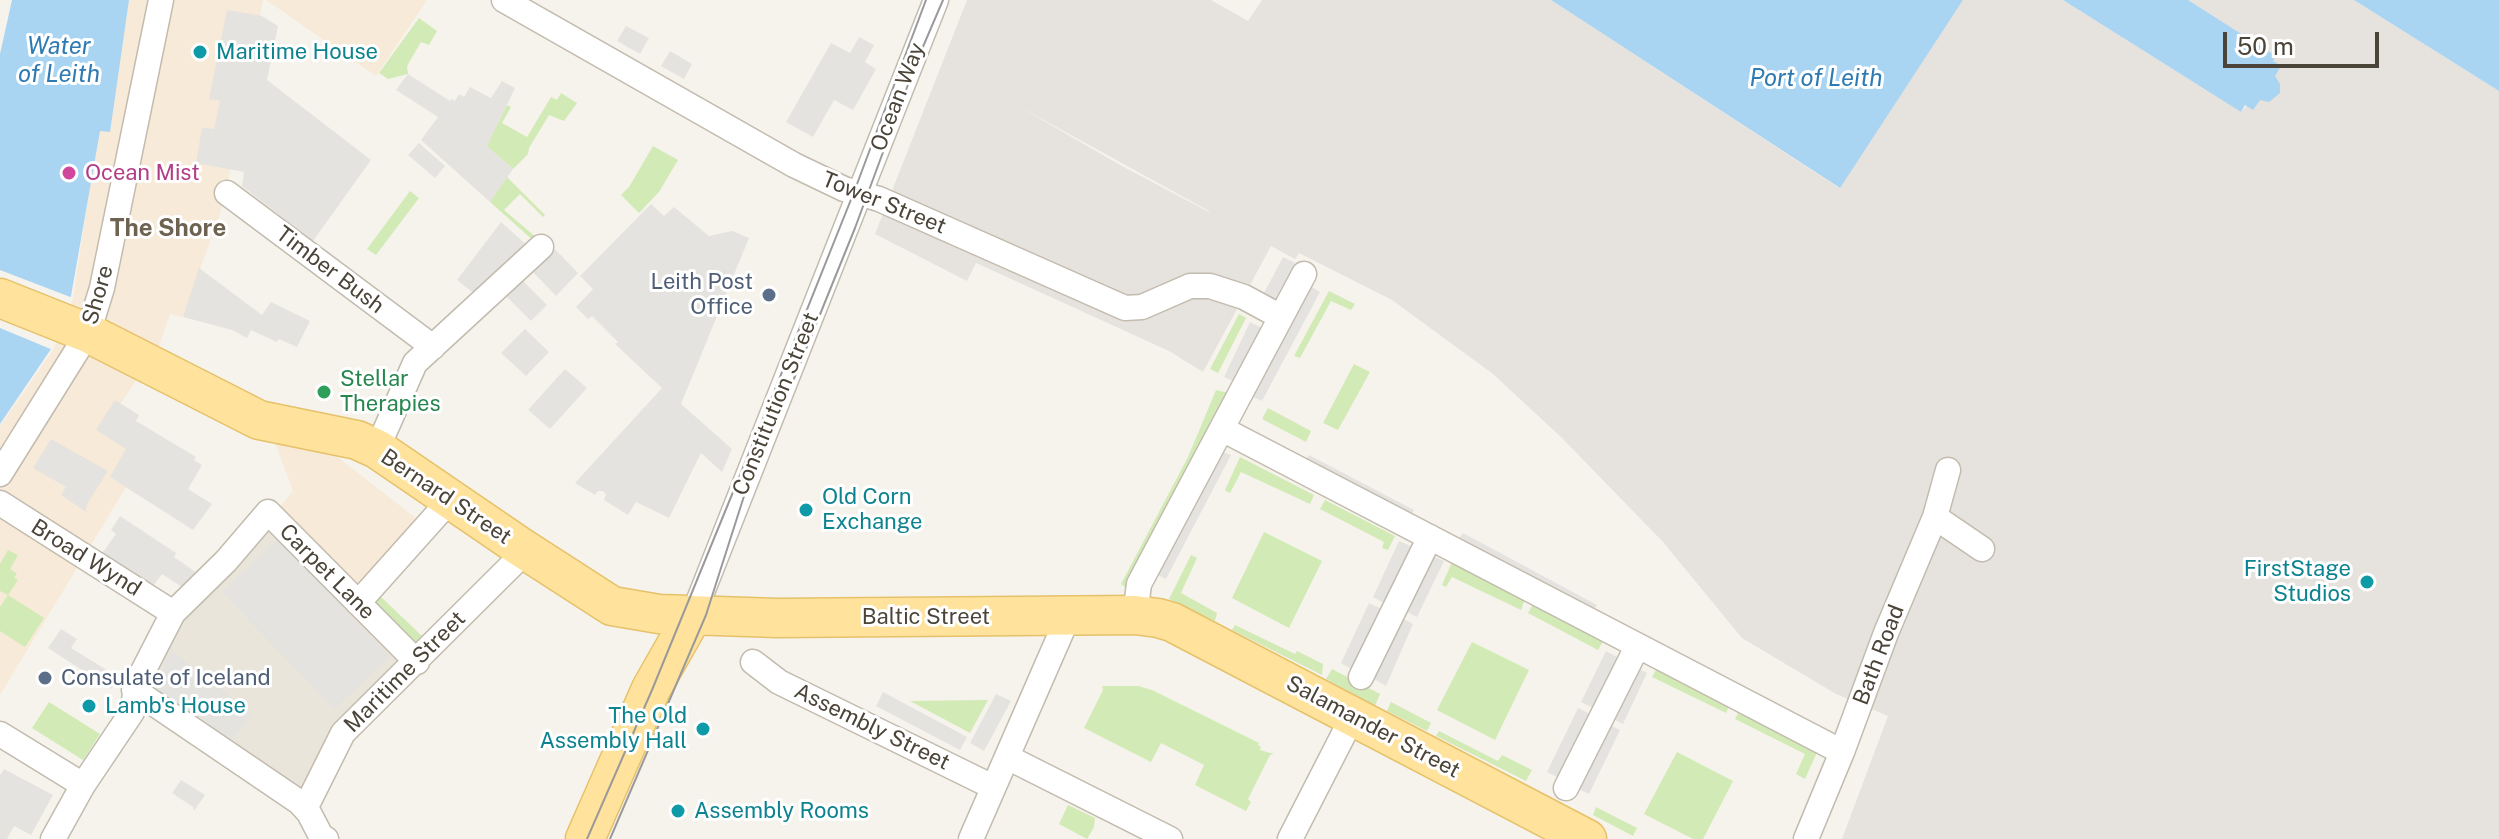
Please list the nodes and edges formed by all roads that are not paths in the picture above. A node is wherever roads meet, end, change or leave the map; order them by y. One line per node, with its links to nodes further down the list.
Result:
1 (161, 0): 10 (street, Shore)
2 (504, 0): 5 (street, Tower Street)
3 (930, 1): 5 (street, Ocean Way)
4 (227, 193): 11 (street, Timber Bush)
5 (861, 194): 9 (street, Tower Street); 24 (street, Constitution Street)
6 (541, 247): 11 (street)
7 (1304, 274): 9 (street)
8 (0, 298): 10 (main road, Bernard Street)
9 (1281, 317): 12 (street)
10 (76, 328): 13 (main road, Bernard Street); 15 (street, Shore)
11 (433, 347): 13 (street)
12 (1222, 429): 19 (street); 25 (street)
13 (377, 449): 16 (main road, Bernard Street)
14 (1948, 470): 18 (street, Bath Road)
15 (0, 474)
16 (451, 499): 21 (main road, Bernard Street); 22 (street)
17 (0, 503): 23 (street, Broad Wynd)
18 (1935, 517): 20 (street); 34 (street, Bath Road)
19 (1430, 537): 27 (street); 30 (street)
20 (1982, 549)
21 (526, 551): 24 (main road, Bernard Street); 28 (street, Maritime Street)
22 (358, 603): 23 (street, Carpet Lane); 28 (street, Carpet Lane)
23 (173, 613): 31 (street)
24 (693, 615): 26 (main road, Baltic Street); 41 (main road, Constitution Street); 42 (main road, Constitution Street)
25 (1147, 616): 26 (main road, Baltic Street); 32 (main road, Salamander Street)
26 (1068, 617): 35 (street)
27 (1637, 647): 34 (street); 38 (street)
28 (417, 662): 39 (street, Maritime Street)
29 (753, 662): 37 (street, Assembly Street)
30 (1361, 677)
31 (134, 690): 36 (street); 39 (street)
32 (1353, 716): 45 (street); 46 (main road, Salamander Street)
33 (0, 734): 36 (street)
34 (1842, 752): 47 (street, Bath Road)
35 (1007, 757): 37 (street); 44 (street)
36 (83, 785): 40 (street)
37 (993, 787): 43 (street)
38 (1566, 788)
39 (313, 828)
40 (53, 839)
41 (585, 839)
42 (612, 839)
43 (971, 839)
44 (1170, 839)
45 (1290, 839)
46 (1587, 839)
47 (1806, 839)

